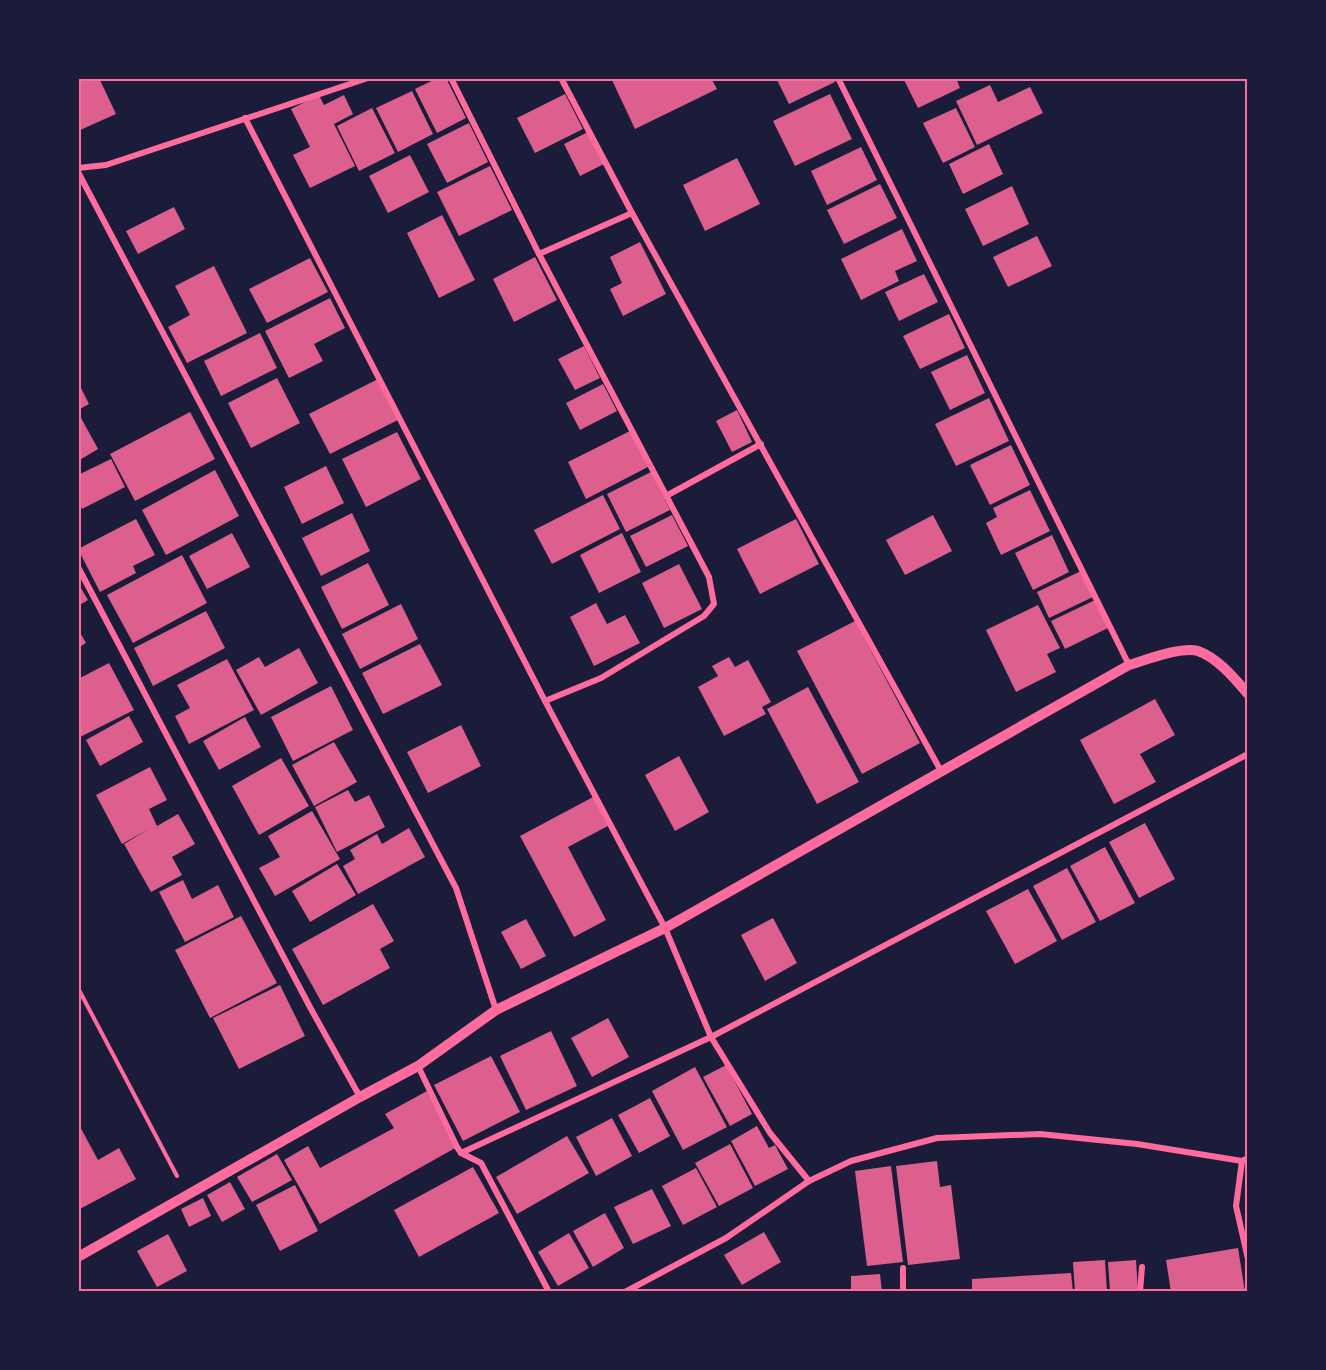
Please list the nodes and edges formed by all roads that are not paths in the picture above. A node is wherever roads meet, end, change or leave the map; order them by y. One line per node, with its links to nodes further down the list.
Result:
1 (368, 78): 5 (street)
2 (452, 78): 8 (street)
3 (561, 78): 7 (street)
4 (838, 78): 12 (street)
5 (245, 118): 6 (street); 14 (street)
6 (78, 170): 18 (street)
7 (632, 213): 8 (street); 9 (street)
8 (539, 254): 10 (street)
9 (761, 444): 10 (street); 16 (street)
10 (666, 496): 14 (street)
11 (78, 567): 21 (street)
12 (1129, 665): 13 (street); 16 (street)
13 (1248, 694)
14 (545, 701): 17 (street)
15 (1248, 754): 19 (street)
16 (941, 771): 17 (street)
17 (665, 928): 18 (street); 19 (street)
18 (496, 1010): 20 (street)
19 (711, 1037): 22 (street); 24 (street)
20 (418, 1066): 21 (street); 22 (street)
21 (360, 1097): 25 (street)
22 (462, 1153): 29 (street)
23 (1245, 1160): 24 (street); 26 (street)
24 (809, 1181): 30 (street)
25 (78, 1257)
26 (1248, 1259)
27 (1142, 1267): 32 (street)
28 (903, 1268): 31 (street)
29 (549, 1292)
30 (625, 1292)
31 (903, 1292)
32 (1140, 1292)

